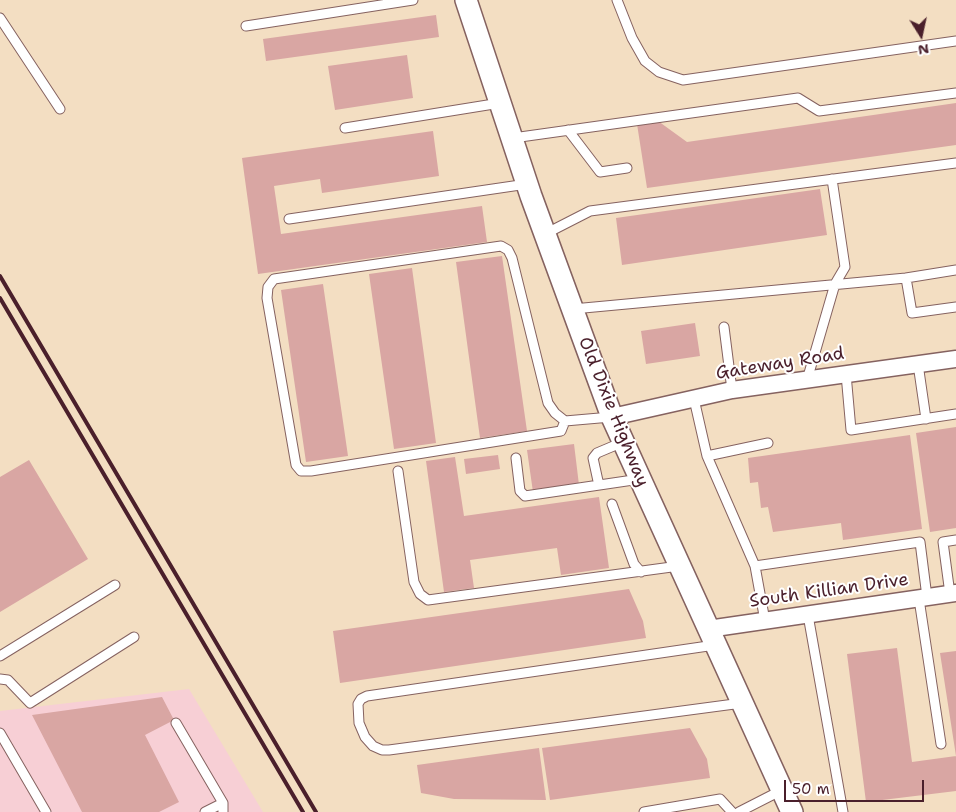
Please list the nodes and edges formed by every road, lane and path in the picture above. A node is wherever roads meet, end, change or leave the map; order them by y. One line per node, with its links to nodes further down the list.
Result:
1 (413, 0): 5 (lane)
2 (466, 0): 8 (street, Old Dixie Highway)
3 (616, 0): 6 (lane)
4 (0, 18): 9 (lane)
5 (246, 26)
6 (956, 41)
7 (956, 92): 11 (lane)
8 (500, 103): 10 (lane); 12 (street, Old Dixie Highway)
9 (60, 109)
10 (345, 128)
11 (568, 130): 12 (lane); 14 (lane)
12 (512, 138): 16 (street, Old Dixie Highway)
13 (956, 163): 15 (lane)
14 (627, 168)
15 (832, 180): 18 (lane); 21 (lane)
16 (527, 184): 17 (lane); 18 (street, Old Dixie Highway)
17 (289, 219)
18 (545, 234): 23 (street, Old Dixie Highway)
19 (956, 270): 20 (lane)
20 (906, 278): 21 (lane); 22 (lane)
21 (835, 284): 23 (lane); 28 (lane)
22 (956, 307)
23 (572, 310): 32 (street, Old Dixie Highway)
24 (724, 327): 29 (lane)
25 (956, 359): 26 (street, Gateway Road)
26 (918, 364): 27 (street, Gateway Road); 33 (lane)
27 (846, 374): 28 (street, Gateway Road); 33 (lane)
28 (807, 380): 29 (street, Gateway Road)
29 (732, 390): 30 (street, Gateway Road)
30 (694, 399): 32 (street, Gateway Road); 37 (lane)
31 (956, 414): 33 (lane)
32 (612, 417): 34 (lane); 35 (street, Old Dixie Highway)
33 (926, 419)
34 (565, 421): 34 (lane)
35 (623, 442): 40 (street, Old Dixie Highway); 41 (lane)
36 (768, 443): 37 (lane)
37 (707, 456): 45 (lane)
38 (516, 458): 41 (lane)
39 (398, 471): 46 (lane)
40 (640, 479): 41 (lane); 44 (street, Old Dixie Highway)
41 (600, 484)
42 (612, 504): 46 (lane)
43 (956, 540): 48 (lane)
44 (680, 566): 46 (lane); 53 (street, Old Dixie Highway)
45 (756, 566): 49 (lane); 51 (lane)
46 (641, 572)
47 (115, 585): 54 (lane)
48 (953, 594): 49 (street, South Killian Drive)
49 (923, 598): 50 (street, South Killian Drive); 59 (lane)
50 (808, 615): 51 (street, South Killian Drive); 68 (lane)
51 (765, 621): 53 (street, South Killian Drive)
52 (134, 637): 55 (lane)
53 (712, 637): 56 (street, Old Dixie Highway); 56 (lane)
54 (0, 656)
55 (0, 679)
56 (742, 704): 60 (street, Old Dixie Highway)
57 (176, 723): 61 (lane)
58 (0, 733): 62 (lane)
59 (941, 744)
60 (782, 790): 66 (lane); 67 (street, Old Dixie Highway)
61 (223, 808): 63 (lane)
62 (46, 812)
63 (205, 812)
64 (644, 812): 65 (lane)
65 (732, 812)
66 (739, 812)
67 (792, 812)
68 (843, 812)

